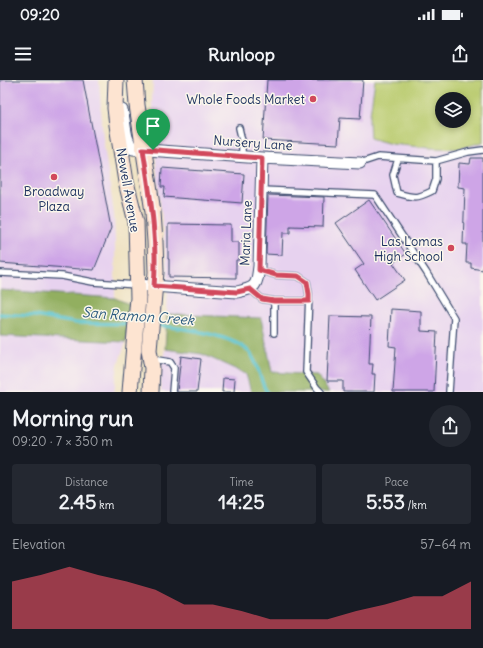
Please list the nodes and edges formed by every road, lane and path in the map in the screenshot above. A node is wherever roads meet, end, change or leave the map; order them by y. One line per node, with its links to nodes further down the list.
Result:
1 (116, 80): 3 (street, Newell Avenue)
2 (135, 80): 5 (street, Newell Avenue)
3 (115, 108): 5 (street, Newell Avenue); 15 (street, Newell Avenue)
4 (240, 128): 7 (lane)
5 (143, 149): 7 (street, Nursery Lane); 16 (street, Newell Avenue)
6 (483, 150): 10 (lane)
7 (242, 156): 8 (street, Nursery Lane)
8 (262, 158): 11 (street, Nursery Lane); 12 (street, Maria Lane)
9 (398, 159): 10 (lane); 10 (lane); 11 (lane)
10 (436, 161)
11 (360, 163)
12 (261, 190): 13 (street, Maria Lane); 26 (lane)
13 (259, 270): 17 (street, Maria Lane); 19 (lane)
14 (0, 273): 15 (lane)
15 (138, 285): 16 (street); 21 (street, Newell Avenue)
16 (154, 286): 17 (street); 21 (street, Newell Avenue)
17 (250, 289): 18 (lane)
18 (274, 301): 19 (lane); 20 (lane)
19 (309, 301): 25 (lane)
20 (274, 334)
21 (145, 353): 22 (street, Newell Avenue); 23 (street, Newell Avenue); 24 (lane)
22 (130, 392)
23 (151, 392)
24 (172, 392)
25 (321, 392)
26 (449, 392)

